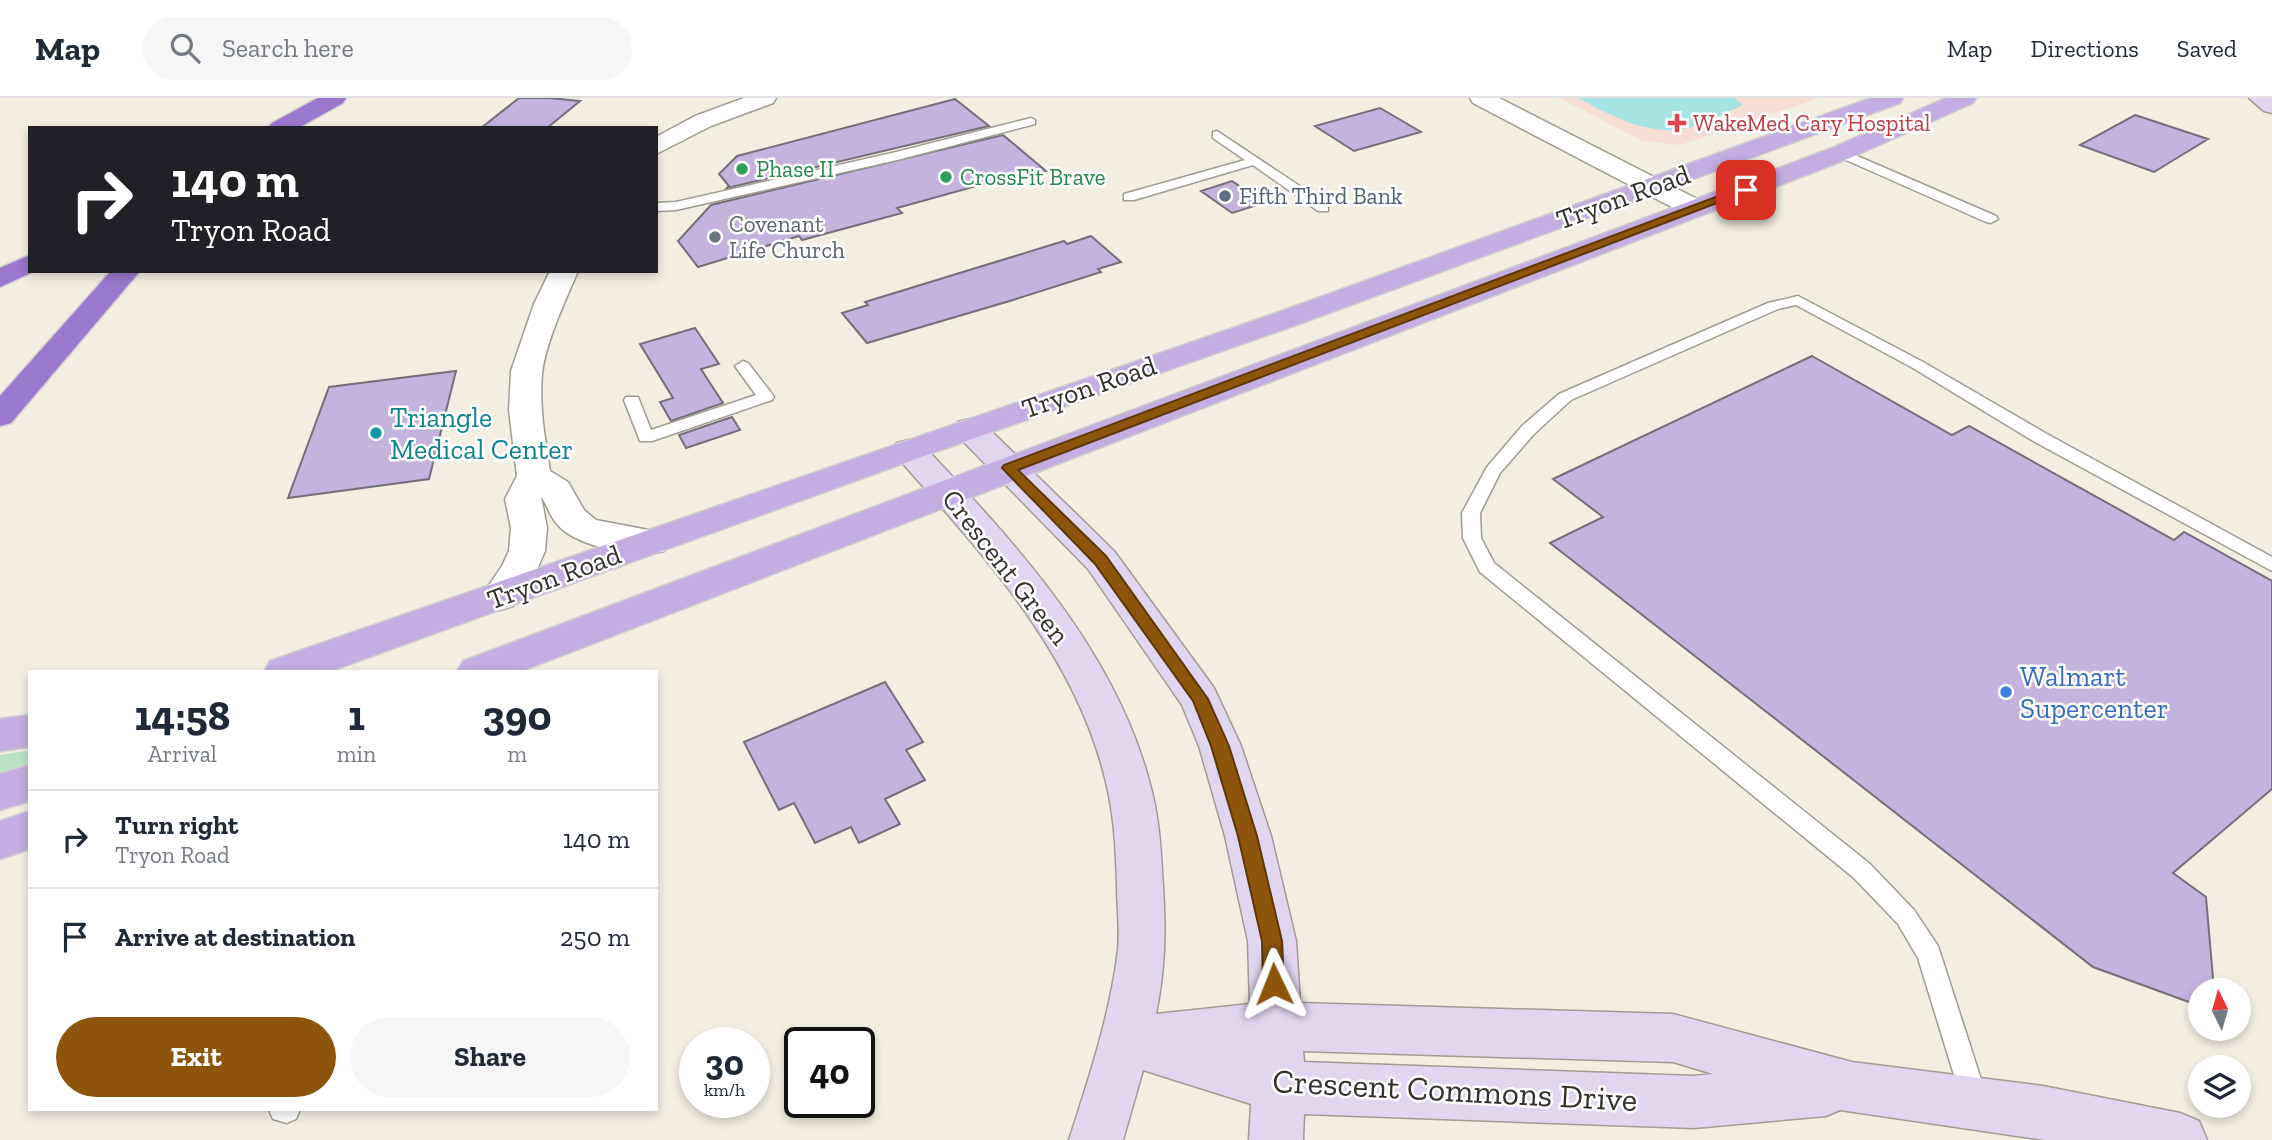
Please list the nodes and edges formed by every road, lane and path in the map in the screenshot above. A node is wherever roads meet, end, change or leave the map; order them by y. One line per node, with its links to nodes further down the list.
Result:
1 (336, 98): 10 (highway); 11 (highway)
2 (765, 98): 13 (street)
3 (1481, 98): 16 (street)
4 (1527, 98): 16 (street)
5 (1892, 98): 16 (main road, Tryon Road)
6 (1965, 98): 14 (main road, Tryon Road)
7 (2260, 98): 8 (street)
8 (2272, 106)
9 (1031, 122): 19 (lane)
10 (284, 126)
11 (299, 126)
12 (1217, 135): 15 (lane)
13 (658, 146)
14 (1840, 153): 17 (main road, Tryon Road); 22 (lane)
15 (1255, 161): 18 (lane); 20 (lane)
16 (1668, 180): 17 (street); 21 (street); 30 (main road, Tryon Road)
17 (1726, 196): 21 (main road, Tryon Road)
18 (1129, 197)
19 (658, 207)
20 (1323, 208)
21 (1694, 208): 32 (main road, Tryon Road)
22 (1991, 219)
23 (28, 264): 26 (highway)
24 (124, 273): 29 (highway)
25 (563, 273): 33 (street)
26 (0, 279)
27 (743, 366): 28 (lane)
28 (632, 400)
29 (0, 416)
30 (970, 429): 31 (main road, Tryon Road); 32 (street)
31 (909, 450): 34 (street, Crescent Green); 35 (main road, Tryon Road)
32 (1009, 468): 34 (main road, Tryon Road); 47 (street)
33 (534, 476): 35 (street); 37 (street)
34 (948, 492): 40 (main road, Tryon Road); 48 (street, Crescent Green)
35 (651, 542): 37 (main road, Tryon Road)
36 (2272, 565): 51 (lane)
37 (500, 597): 38 (main road, Tryon Road)
38 (314, 665): 39 (main road, Tryon Road)
39 (293, 670)
40 (482, 670)
41 (28, 731): 42 (main road)
42 (0, 735)
43 (28, 784): 44 (main road)
44 (0, 792)
45 (28, 831): 46 (main road)
46 (0, 840)
47 (1275, 1026): 48 (street, Crescent Commons Drive); 49 (street); 50 (street, Crescent Commons Drive)
48 (1126, 1041): 49 (street, Crescent Commons Drive); 52 (street, Crescent Green)
49 (1279, 1087): 50 (street, Crescent Commons Drive); 53 (street)
50 (1852, 1087): 51 (street, Crescent Commons Drive)
51 (1976, 1103): 54 (street, Crescent Commons Drive)
52 (1096, 1140)
53 (1276, 1140)
54 (2180, 1140)

